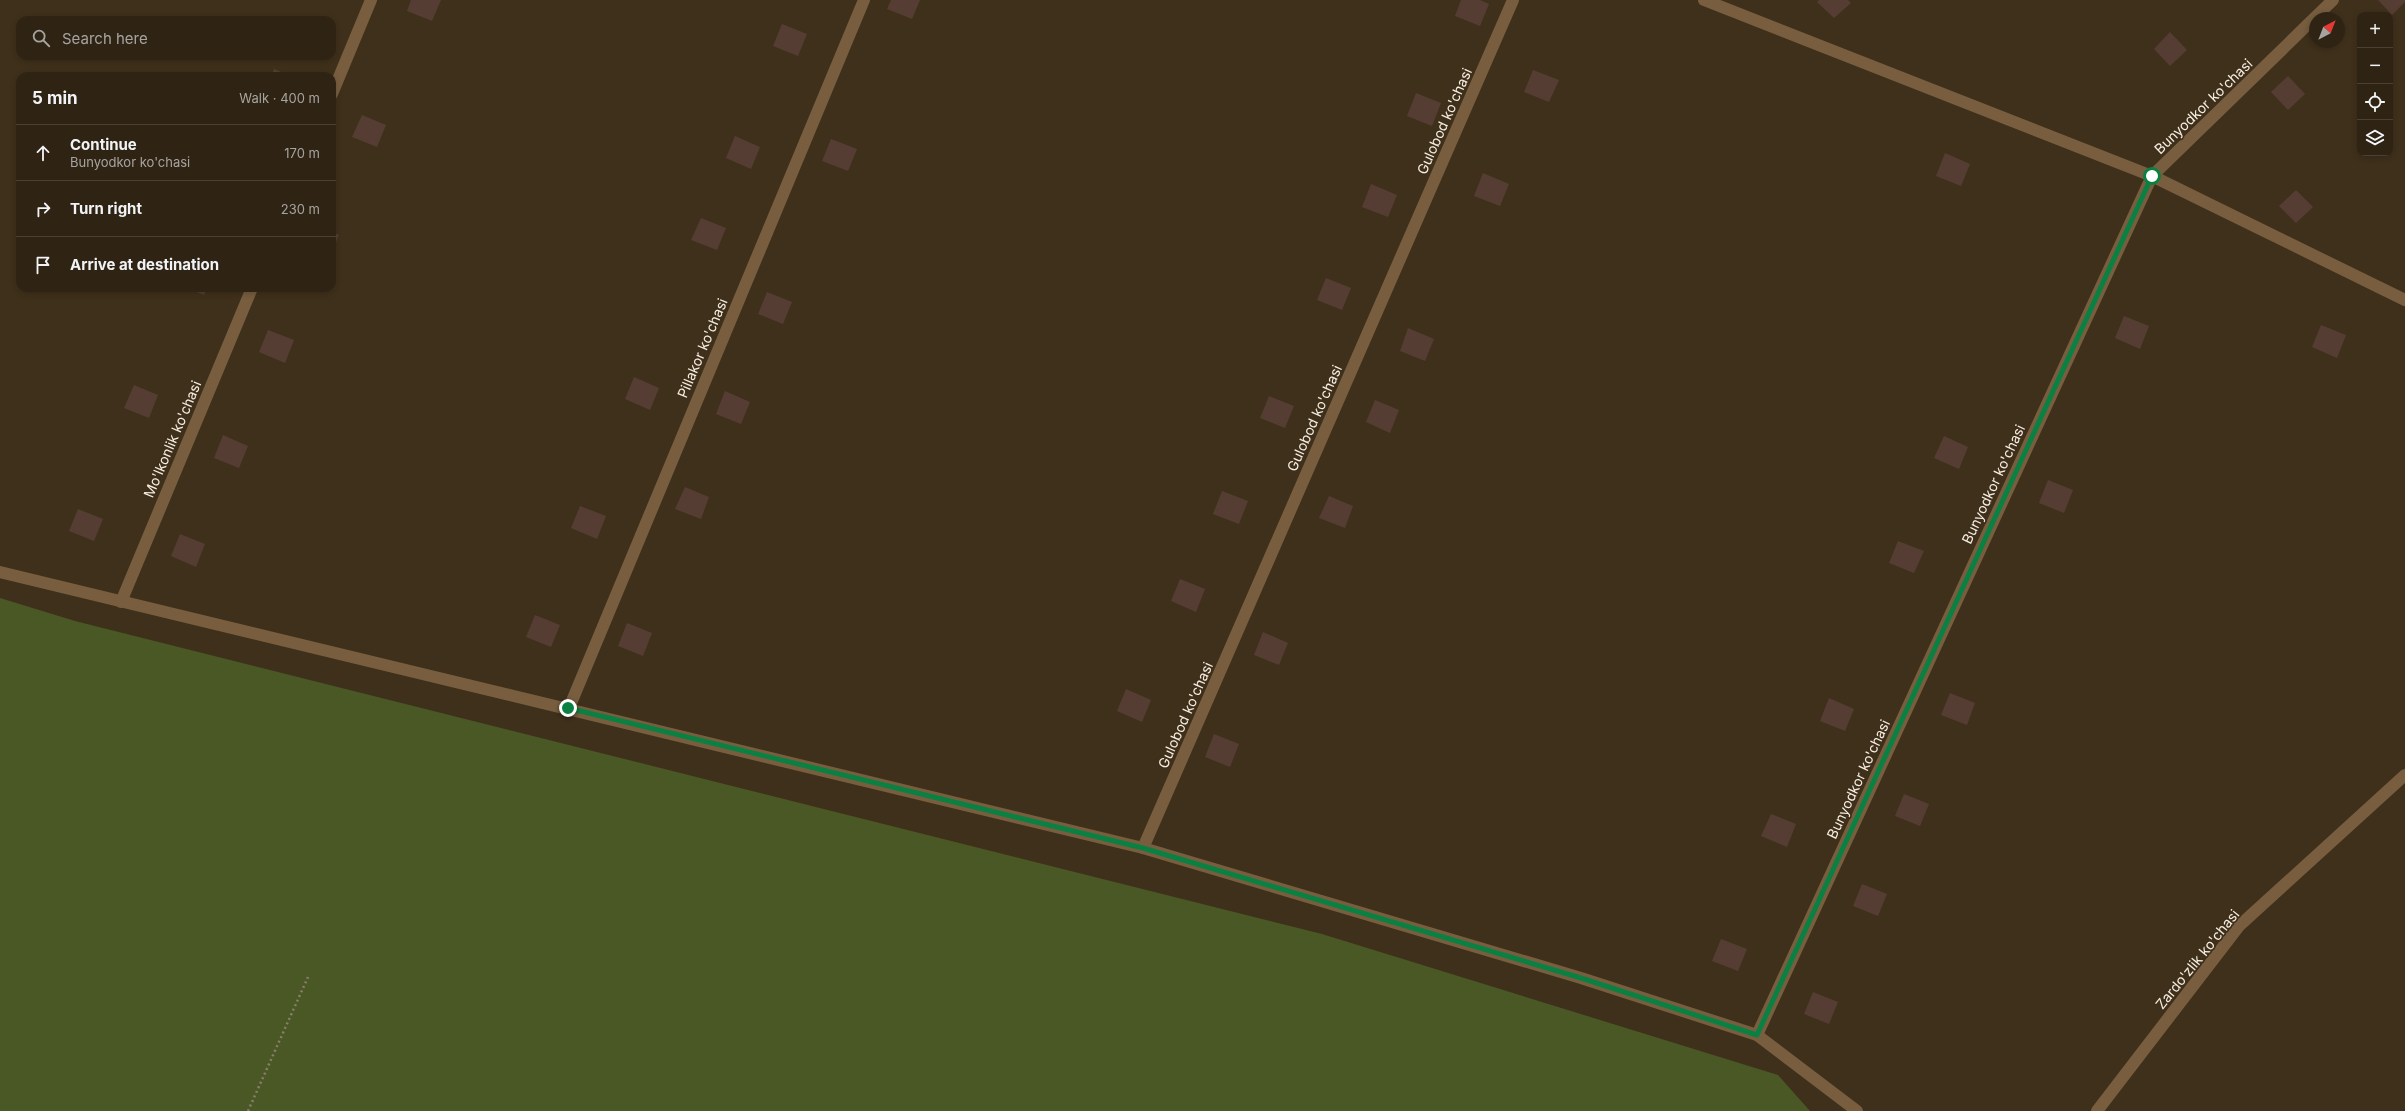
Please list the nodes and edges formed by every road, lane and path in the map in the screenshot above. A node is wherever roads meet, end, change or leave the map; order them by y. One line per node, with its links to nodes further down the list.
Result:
1 (371, 0): 6 (street)
2 (864, 0): 12 (street, Pillakor ko'chasi)
3 (1513, 0): 14 (street, Gulobod ko'chasi)
4 (1704, 0): 7 (street)
5 (2333, 0): 7 (street, Bunyodkor ko'chasi)
6 (336, 84)
7 (2152, 176): 9 (street); 16 (street, Bunyodkor ko'chasi)
8 (250, 292): 11 (street, Mo'lkonlik ko'chasi)
9 (2405, 300)
10 (0, 572): 11 (street)
11 (121, 602): 12 (street)
12 (568, 708): 14 (street)
13 (2405, 775): 19 (street, Zardo'zlik ko'chasi)
14 (1143, 848): 16 (street)
15 (308, 977): 17 (path)
16 (1757, 1035): 18 (street)
17 (248, 1111)
18 (1857, 1111)
19 (2097, 1111)

